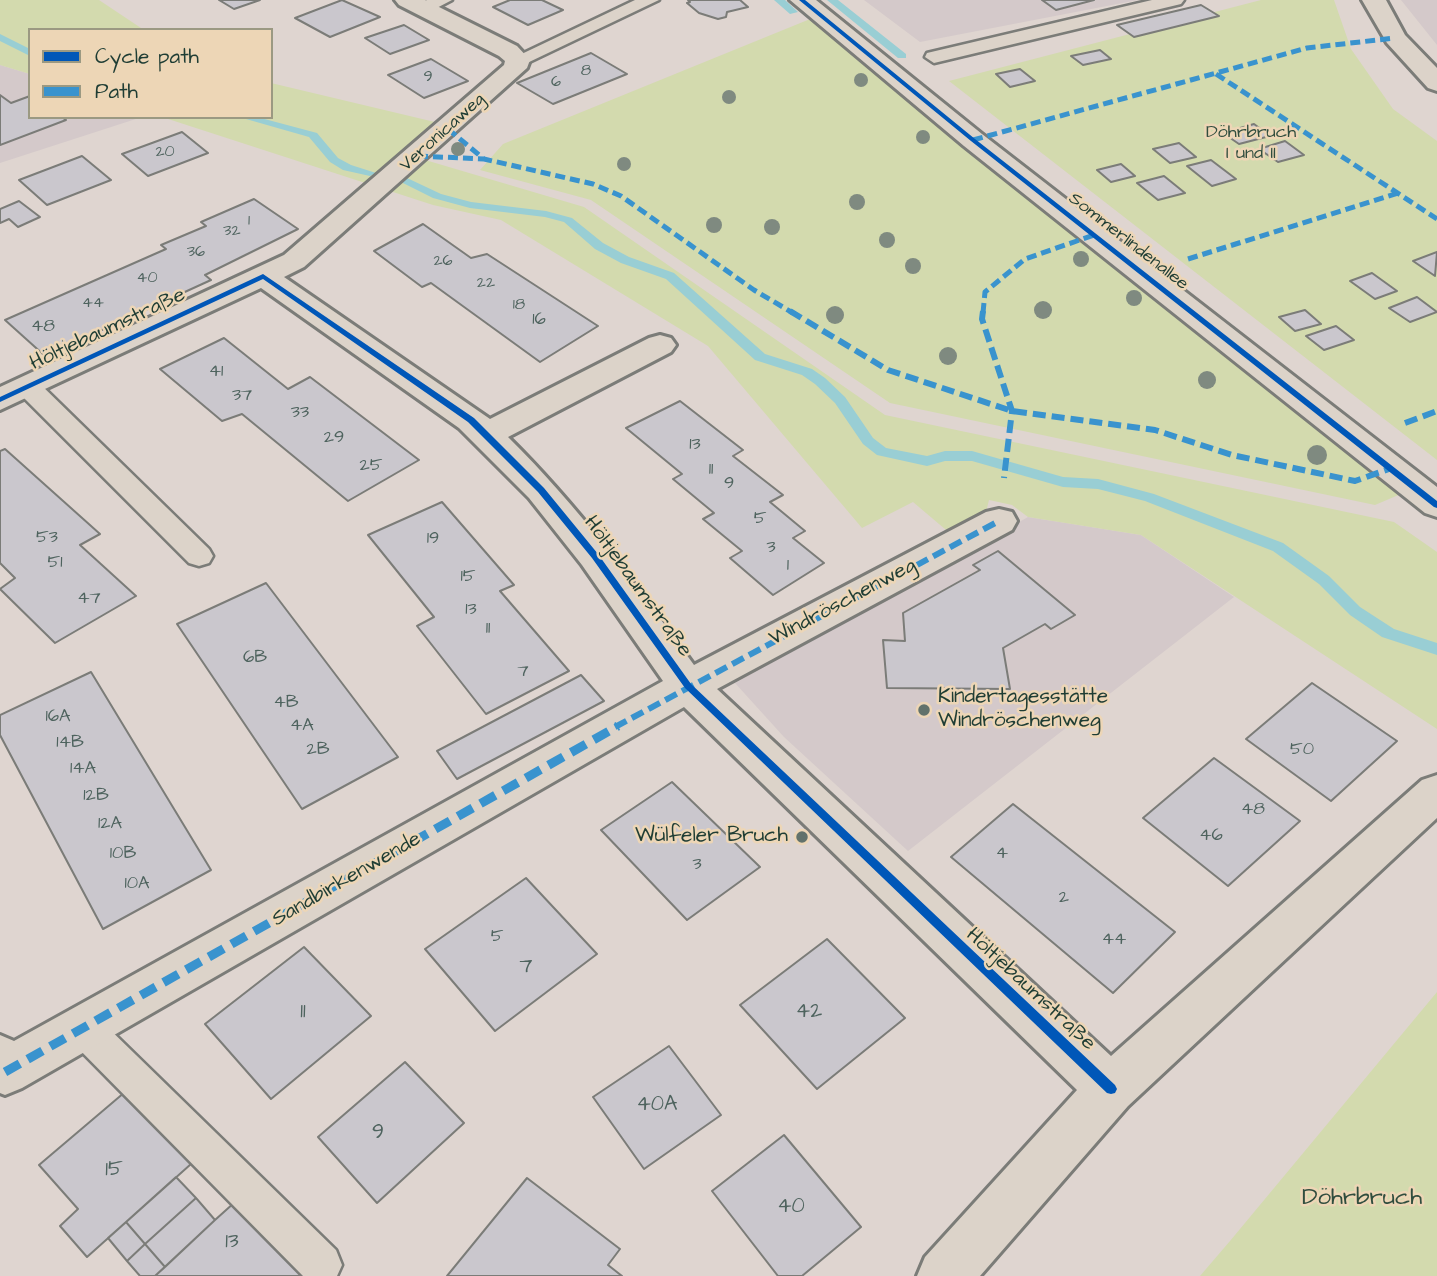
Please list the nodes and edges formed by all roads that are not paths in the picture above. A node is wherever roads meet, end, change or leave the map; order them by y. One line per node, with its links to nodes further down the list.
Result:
1 (650, 0): 7 (lane)
2 (802, 0): 13 (street, Sommerlindenallee)
3 (1175, 0): 6 (lane)
4 (1374, 0): 8 (street)
5 (424, 3): 7 (street)
6 (934, 57)
7 (518, 60): 9 (street, Veronicaweg)
8 (1436, 81)
9 (263, 276): 11 (street, Höltjebaumstraße); 12 (street, Höltjebaumstraße)
10 (660, 345): 12 (street)
11 (14, 394): 15 (lane)
12 (486, 435): 16 (street, Höltjebaumstraße)
13 (1437, 505)
14 (999, 521): 16 (street, Windröschenweg)
15 (199, 556)
16 (688, 686): 18 (street, Sandbirkenwende); 20 (street, Höltjebaumstraße)
17 (1437, 792): 20 (street)
18 (83, 1028): 19 (street, Sandbirkenwende); 21 (lane)
19 (2, 1072)
20 (1111, 1089): 22 (street)
21 (321, 1265)
22 (944, 1276)

